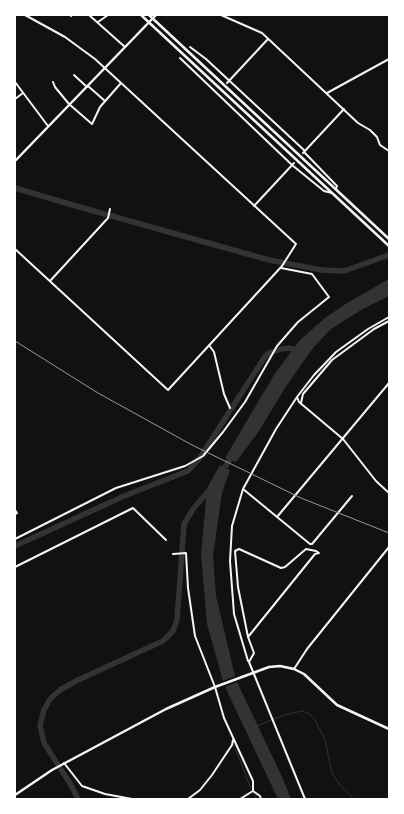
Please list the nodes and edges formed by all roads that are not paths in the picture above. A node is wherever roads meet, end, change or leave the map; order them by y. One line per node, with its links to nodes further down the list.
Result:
1 (25, 15): 8 (street)
2 (89, 15): 10 (street)
3 (108, 15): 10 (street)
4 (141, 15): 11 (main road)
5 (149, 15): 9 (main road)
6 (156, 15): 9 (main road)
7 (220, 15): 12 (street)
8 (30, 16): 17 (street)
9 (153, 18): 11 (main road); 35 (main road)
10 (98, 22): 13 (street)
11 (149, 23): 13 (main road); 36 (main road)
12 (268, 39): 22 (street); 25 (street)
13 (126, 47): 17 (main road)
14 (190, 47): 22 (street)
15 (180, 58): 34 (street)
16 (389, 59): 25 (street)
17 (106, 68): 21 (street); 23 (main road)
18 (74, 75): 23 (street)
19 (15, 82): 24 (street)
20 (53, 82): 28 (street)
21 (121, 82): 27 (street); 37 (street)
22 (228, 82): 32 (street)
23 (87, 87): 27 (street); 28 (main road)
24 (23, 93): 26 (street); 30 (street)
25 (327, 93): 29 (street)
26 (15, 99)
27 (105, 101): 28 (street)
28 (69, 104): 30 (main road)
29 (344, 109): 31 (street); 32 (street)
30 (48, 126): 33 (main road)
31 (389, 151)
32 (304, 152): 35 (street)
33 (15, 161)
34 (293, 164): 36 (street); 37 (street)
35 (336, 189): 39 (main road)
36 (332, 193): 40 (main road)
37 (254, 206): 42 (street)
38 (110, 209): 43 (street)
39 (389, 239)
40 (389, 246)
41 (15, 249): 43 (street)
42 (282, 267): 45 (street); 57 (street)
43 (50, 281): 45 (street)
44 (389, 319): 47 (street); 48 (street)
45 (209, 346): 49 (street)
46 (389, 383): 50 (street)
47 (297, 397): 48 (street); 51 (street)
48 (301, 403): 50 (street)
49 (230, 408)
50 (342, 439): 52 (street); 56 (street)
51 (243, 489): 56 (street); 63 (street)
52 (389, 493)
53 (352, 496): 56 (street)
54 (15, 510): 55 (street)
55 (15, 514)
56 (277, 517)
57 (15, 539)
58 (166, 540): 61 (street)
59 (389, 547): 64 (street)
60 (173, 554): 66 (street)
61 (15, 567)
62 (248, 637): 62 (street); 63 (street)
63 (249, 662): 65 (street)
64 (294, 669): 65 (main road); 67 (main road)
65 (252, 672): 66 (main road); 76 (street)
66 (214, 687): 68 (street); 69 (main road)
67 (389, 729)
68 (233, 737): 70 (street); 73 (street)
69 (64, 763): 71 (main road); 72 (street)
70 (253, 791): 74 (street); 75 (street)
71 (15, 795)
72 (132, 799)
73 (188, 799)
74 (240, 799)
75 (261, 799)
76 (305, 799)

